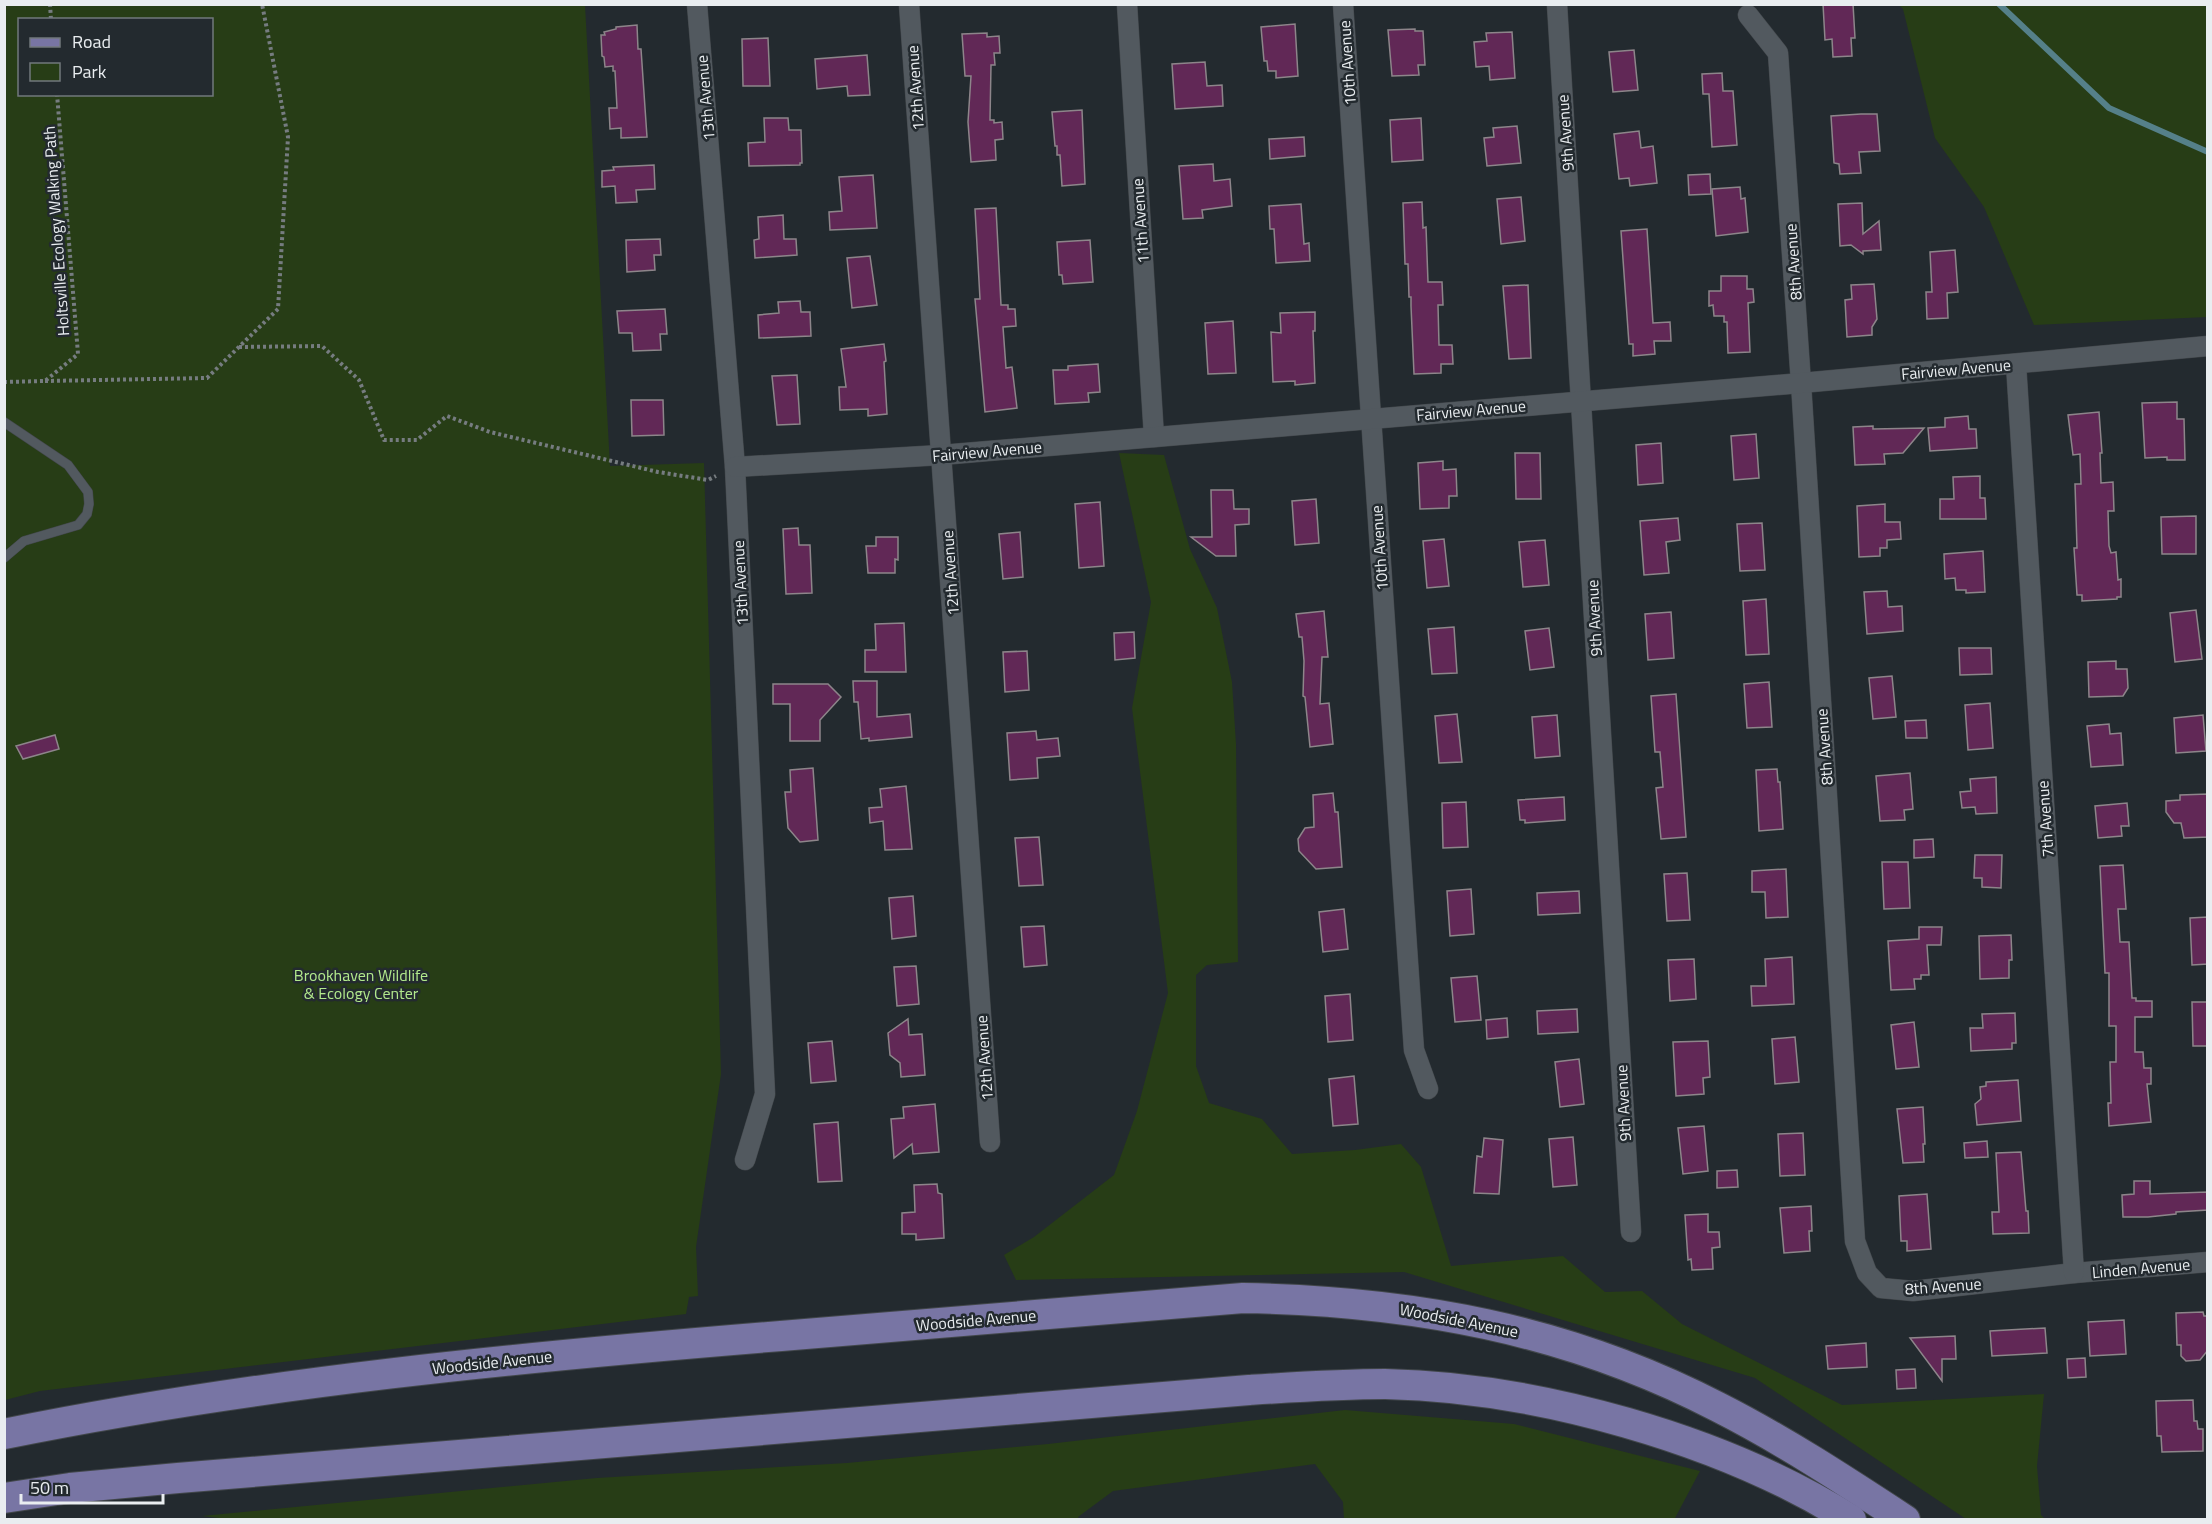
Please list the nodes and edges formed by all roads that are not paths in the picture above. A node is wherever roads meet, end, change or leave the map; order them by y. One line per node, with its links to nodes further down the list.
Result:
1 (697, 4): 15 (street, 13th Avenue)
2 (909, 4): 14 (street, 12th Avenue)
3 (1127, 4): 13 (street, 11th Avenue)
4 (1343, 4): 11 (street, 10th Avenue)
5 (1557, 4): 10 (street, 9th Avenue)
6 (1748, 15): 9 (street, 8th Avenue)
7 (2208, 346): 8 (street, Fairview Avenue)
8 (2016, 364): 9 (street, Fairview Avenue); 22 (street, 7th Avenue)
9 (1801, 383): 10 (street, Fairview Avenue); 22 (street, 8th Avenue)
10 (1581, 401): 11 (street, Fairview Avenue); 20 (street, 9th Avenue)
11 (1370, 418): 13 (street, Fairview Avenue); 17 (street, 10th Avenue)
12 (4, 422): 16 (lane)
13 (1154, 437): 14 (street, Fairview Avenue)
14 (941, 455): 15 (street, Fairview Avenue); 18 (street, 12th Avenue)
15 (735, 467): 19 (street, 13th Avenue)
16 (4, 558)
17 (1428, 1089)
18 (990, 1142)
19 (745, 1160)
20 (1631, 1232)
21 (2208, 1262): 22 (street, Linden Avenue)
22 (2074, 1273)
23 (4, 1434): 28 (main road, Woodside Avenue)
24 (70, 1488): 25 (main road); 26 (main road); 27 (main road)
25 (4, 1498)
26 (4, 1504)
27 (1851, 1520)
28 (1905, 1520)

